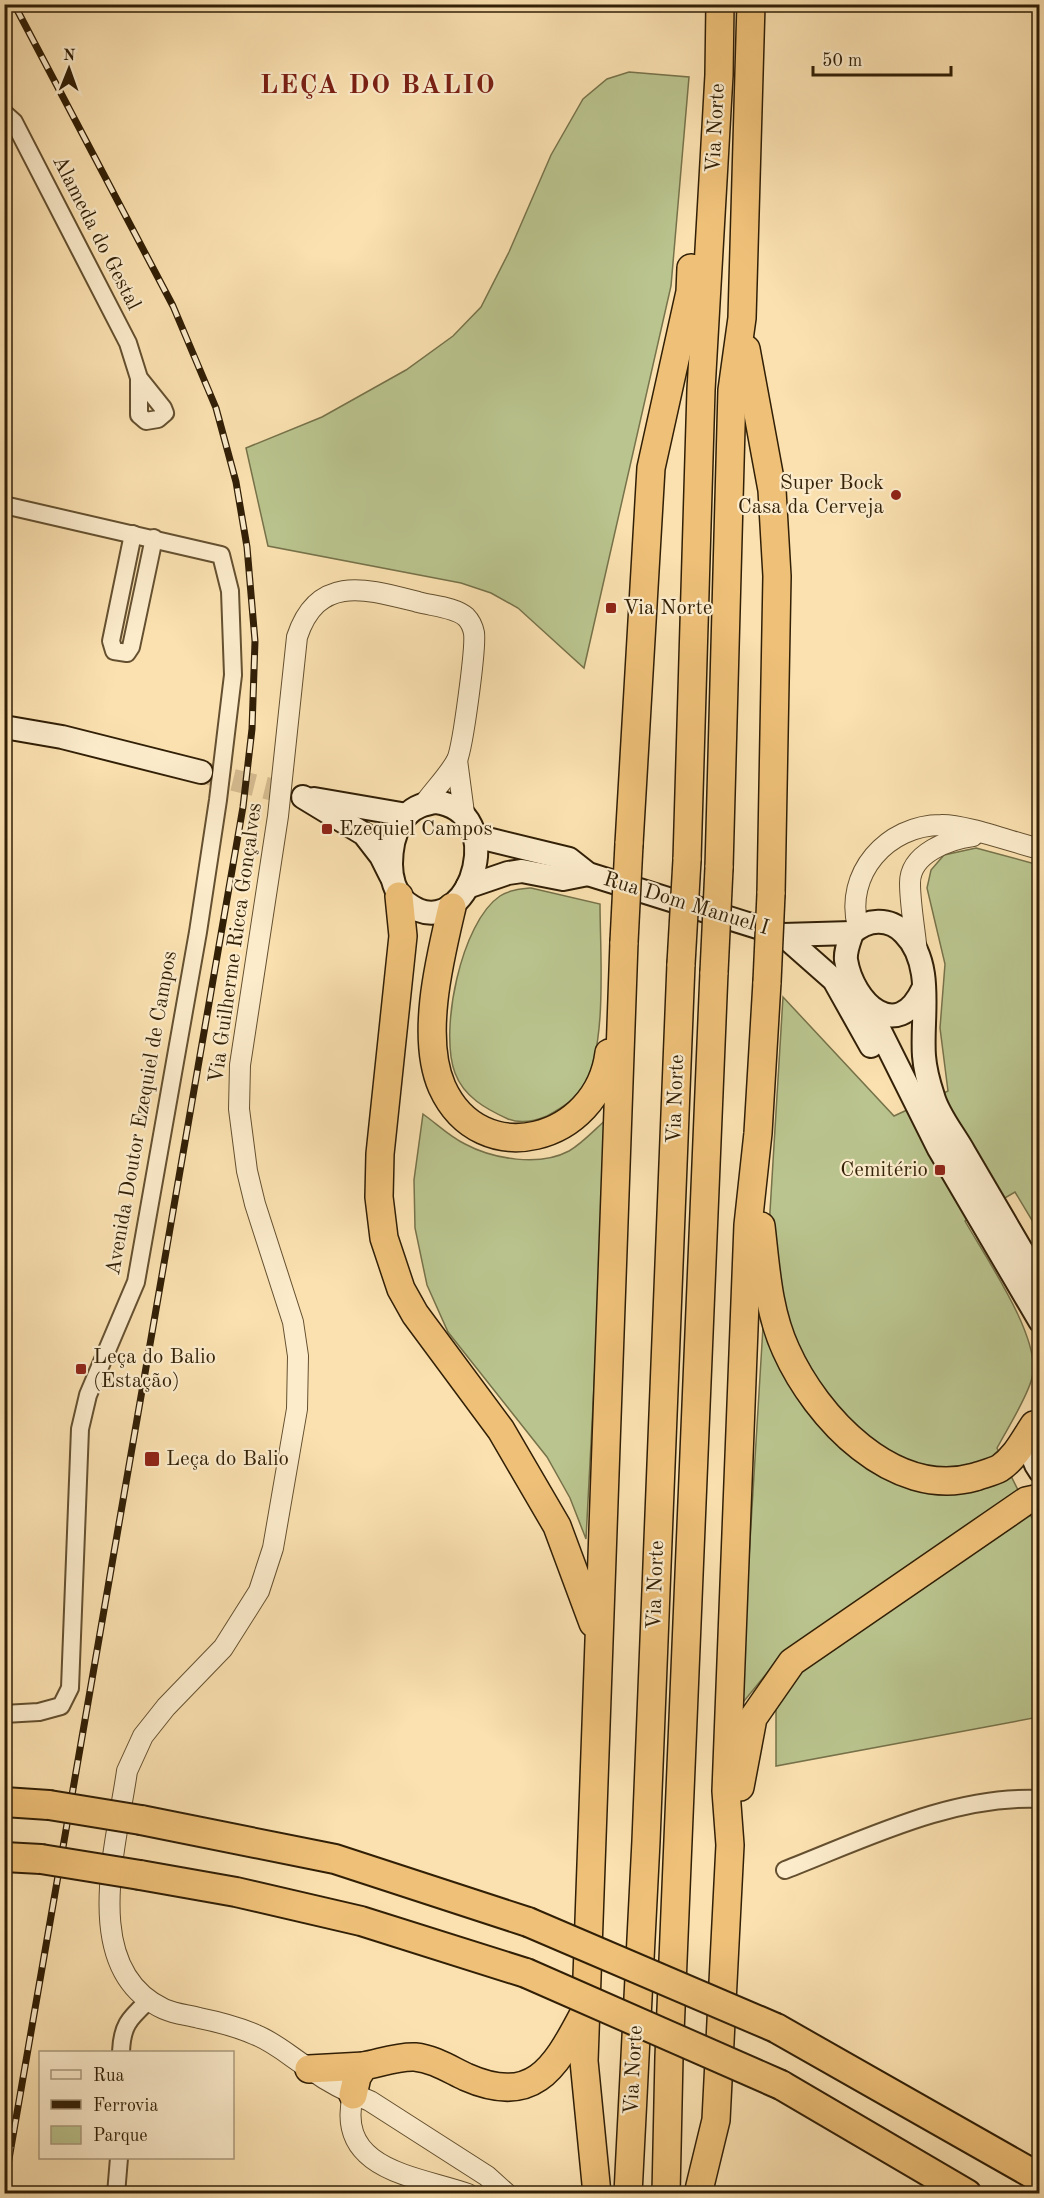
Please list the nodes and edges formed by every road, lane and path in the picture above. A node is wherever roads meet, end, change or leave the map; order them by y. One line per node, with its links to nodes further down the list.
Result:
1 (720, 4): 3 (highway, Via Norte)
2 (751, 4): 5 (highway, Via Norte)
3 (719, 75): 23 (highway, bridge); 55 (highway, Via Norte, bridge)
4 (4, 114): 6 (street, Alameda do Gestal)
5 (742, 318): 28 (highway, bridge); 56 (highway, Via Norte, bridge)
6 (139, 378)
7 (4, 505): 8 (street)
8 (133, 534): 9 (street); 9 (street)
9 (154, 538): 36 (street, Avenida Doutor Ezequiel de Campos)
10 (4, 727): 12 (main road)
11 (457, 760): 13 (street); 14 (street); 42 (street, Via Guilherme Ricca Gonçalves)
12 (201, 772)
13 (415, 809): 14 (main road); 19 (main road); 19 (main road)
14 (464, 813): 16 (main road)
15 (984, 835): 17 (street); 21 (street); 24 (street)
16 (475, 836): 18 (main road, Rua Dom Manuel I); 20 (main road)
17 (1040, 849)
18 (588, 874): 20 (main road, Rua Dom Manuel I); 22 (main road, Rua Dom Manuel I)
19 (396, 887): 20 (main road); 35 (highway)
20 (460, 897): 23 (highway)
21 (855, 930): 22 (main road, Rua Dom Manuel I); 24 (main road); 25 (main road)
22 (789, 940): 25 (main road, Rua Dom Manuel I); 29 (main road)
23 (624, 942): 35 (highway)
24 (917, 953): 26 (main road)
25 (853, 982): 27 (main road)
26 (923, 989): 27 (main road); 30 (main road)
27 (866, 1003): 29 (main road)
28 (758, 1133): 32 (highway); 39 (highway)
29 (939, 1149): 31 (main road)
30 (1040, 1282)
31 (1040, 1321)
32 (1036, 1420): 33 (main road)
33 (1040, 1471)
34 (1040, 1498): 39 (highway)
35 (597, 1633): 43 (highway)
36 (4, 1714)
37 (1040, 1799): 41 (street)
38 (4, 1802): 50 (highway, bridge)
39 (730, 1845): 57 (highway)
40 (4, 1857): 58 (highway, bridge)
41 (785, 1870)
42 (148, 2001): 44 (street); 46 (street, Via Guilherme Ricca Gonçalves)
43 (586, 2010): 45 (highway); 54 (highway)
44 (121, 2051)
45 (364, 2066): 46 (highway); 47 (highway)
46 (309, 2069): 47 (street, Via Guilherme Ricca Gonçalves); 48 (street, Via Guilherme Ricca Gonçalves)
47 (353, 2095): 48 (street, Via Guilherme Ricca Gonçalves); 53 (street, Via Guilherme Ricca Gonçalves)
48 (352, 2128): 52 (street, Via Guilherme Ricca Gonçalves)
49 (119, 2159): 51 (street)
50 (1040, 2178)
51 (116, 2193)
52 (468, 2193)
53 (507, 2193)
54 (597, 2193)
55 (628, 2193)
56 (666, 2193)
57 (698, 2193)
58 (967, 2193)

